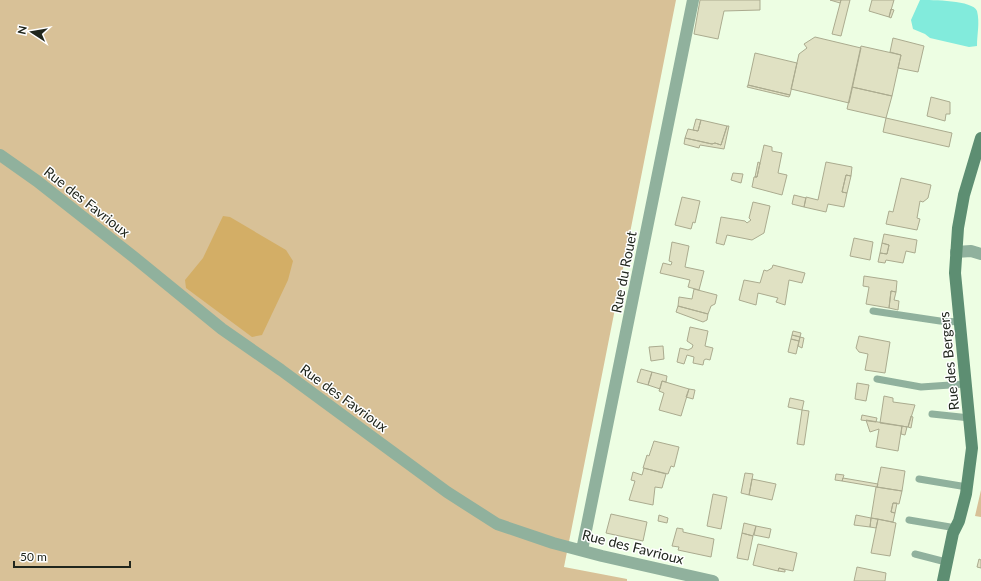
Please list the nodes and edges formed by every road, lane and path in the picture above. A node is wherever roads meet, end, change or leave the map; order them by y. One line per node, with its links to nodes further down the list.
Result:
1 (693, 0): 16 (street, Rue du Rouet)
2 (981, 138): 4 (street, Rue des Bergers)
3 (0, 155): 16 (street, Rue des Favrioux)
4 (956, 252): 5 (street); 7 (street, Rue des Bergers)
5 (981, 254)
6 (873, 311): 7 (lane)
7 (960, 322): 9 (street, Rue des Bergers)
8 (877, 379): 9 (lane)
9 (965, 384): 11 (street, Rue des Bergers)
10 (932, 414): 11 (lane)
11 (970, 418): 13 (street, Rue des Bergers)
12 (919, 478): 13 (lane)
13 (967, 487): 15 (street, Rue des Bergers)
14 (909, 520): 15 (lane)
15 (956, 528): 18 (street, Rue des Bergers)
16 (582, 550): 19 (street, Rue des Favrioux)
17 (915, 554): 18 (lane)
18 (946, 562): 20 (street, Rue des Bergers)
19 (713, 581)
20 (943, 581)

